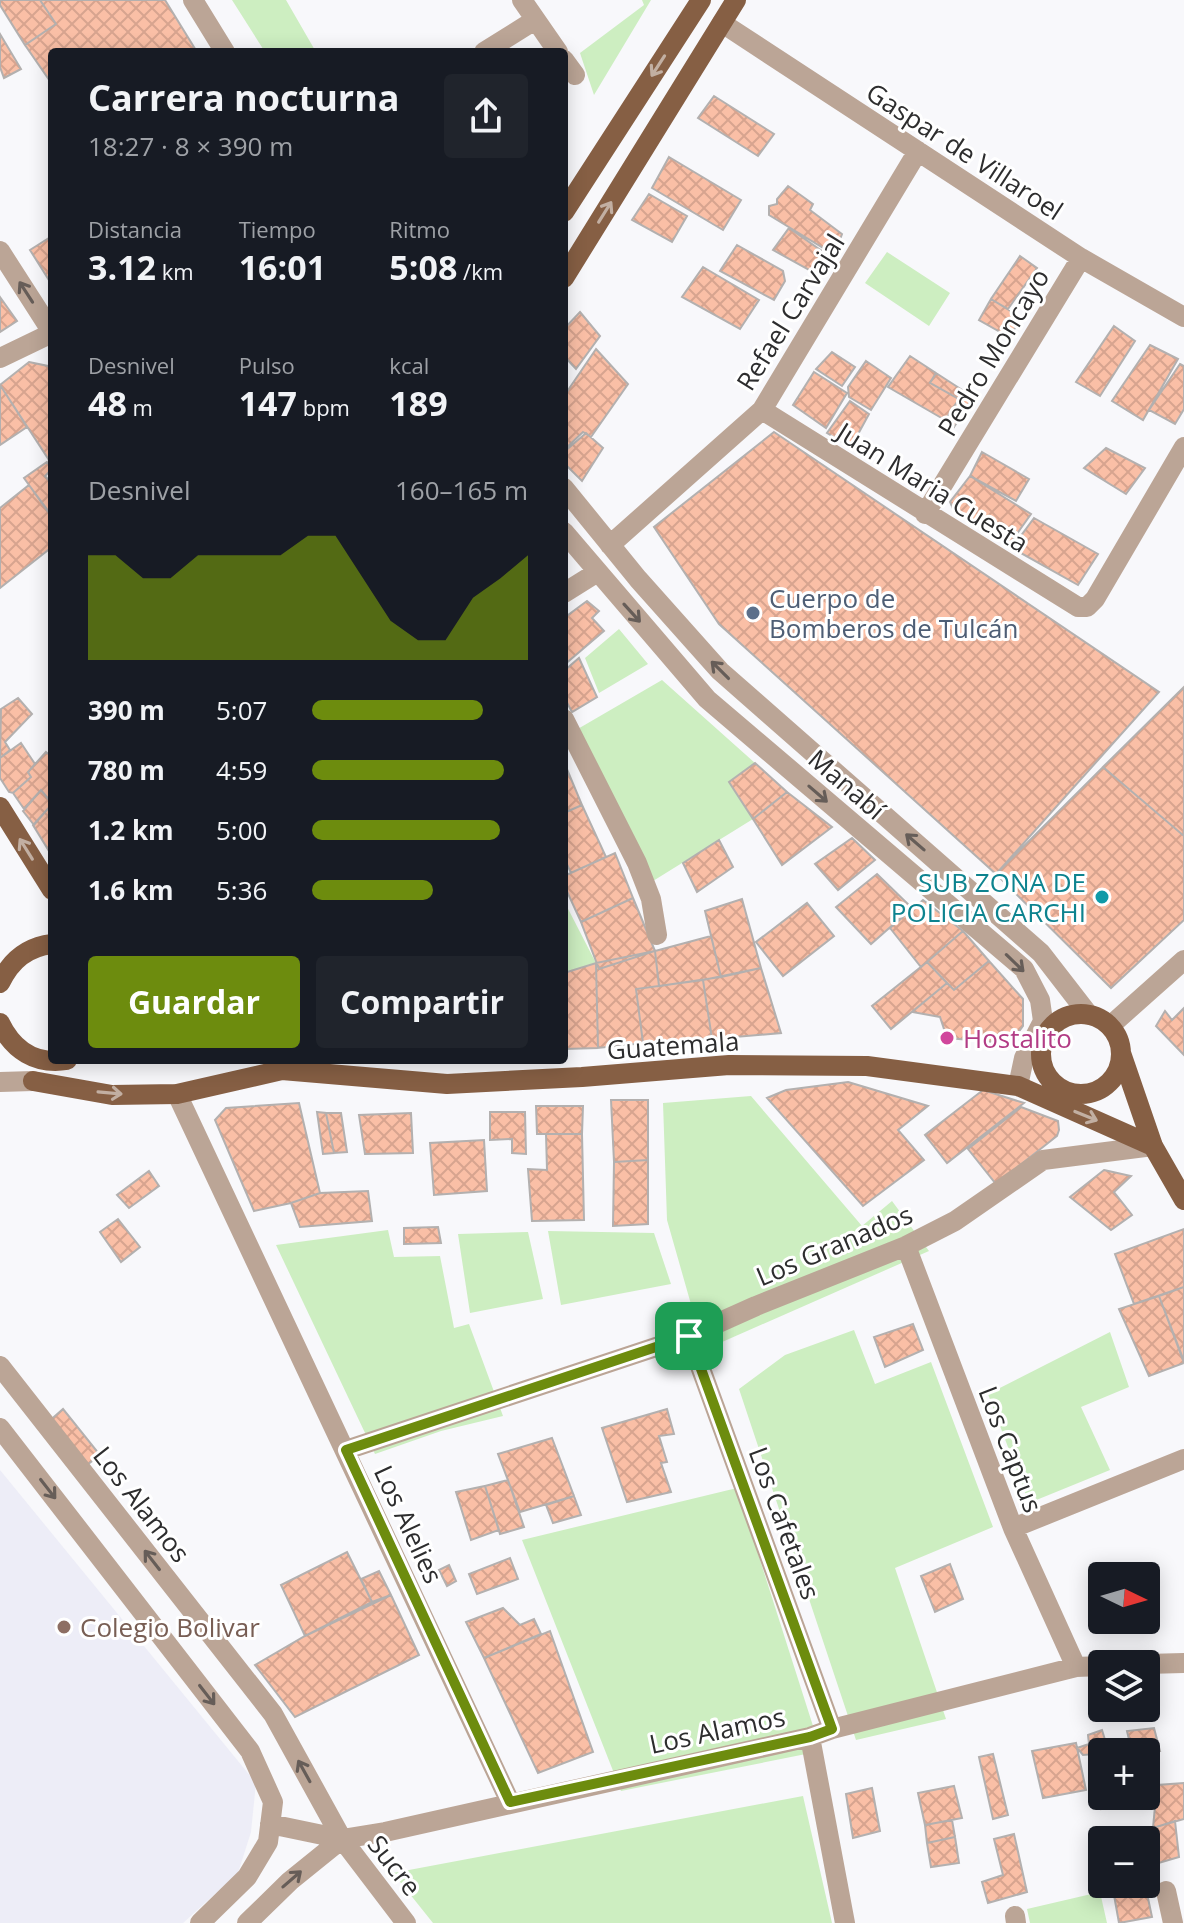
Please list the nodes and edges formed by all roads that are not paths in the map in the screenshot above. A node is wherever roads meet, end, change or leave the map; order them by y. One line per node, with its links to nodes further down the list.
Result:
1 (193, 0): 7 (street)
2 (522, 0): 5 (street)
3 (701, 0): 11 (main road, one-way to 11)
4 (736, 0): 6 (main road)
5 (535, 20): 8 (street); 9 (street)
6 (722, 23): 10 (street, Gaspar de Villaroel); 14 (main road, one-way to 6)
7 (223, 48)
8 (490, 48)
9 (555, 48)
10 (918, 151): 13 (street, Gaspar de Villaroel); 19 (street, Refael Carvajal)
11 (568, 206)
12 (0, 251): 16 (street, one-way to 12)
13 (1081, 258): 15 (street, Gaspar de Villaroel); 22 (street, Pedro Moncayo)
14 (568, 272)
15 (1184, 317)
16 (48, 327)
17 (48, 335): 18 (street)
18 (0, 358)
19 (762, 410): 22 (street, Juan Maria Cuesta); 24 (street, Refael Carvajal)
20 (1184, 447): 22 (street, Juan Maria Cuesta)
21 (568, 493): 24 (street, Manabí)
22 (925, 514)
23 (568, 537): 25 (street, Manabí)
24 (610, 545): 34 (street, Manabí, one-way to 24)
25 (596, 573): 26 (street); 42 (street, Manabí, one-way to 42)
26 (568, 590)
27 (568, 727): 30 (street)
28 (0, 807): 29 (main road, one-way to 28)
29 (48, 884)
30 (657, 935)
31 (48, 945): 33 (main road)
32 (1184, 960): 36 (street)
33 (0, 983)
34 (1089, 1015): 36 (main road); 37 (main road)
35 (0, 1023): 38 (main road)
36 (1110, 1026): 37 (main road)
37 (1121, 1053): 44 (main road)
38 (48, 1061)
39 (274, 1065): 42 (main road, Guatemala); 43 (main road, Guatemala)
40 (33, 1081): 41 (street); 43 (main road, Guatemala, one-way to 43)
41 (0, 1082)
42 (1018, 1086): 44 (main road, Guatemala, one-way to 44)
43 (177, 1094): 50 (street, Los Alelies)
44 (1153, 1146): 45 (main road); 46 (street, Los Granados)
45 (1184, 1200)
46 (906, 1246): 47 (street, Los Granados); 52 (street, Los Captus)
47 (689, 1336): 50 (street, Los Granados); 57 (street, Los Cafetales)
48 (0, 1366): 61 (street, Los Alamos, one-way to 48)
49 (0, 1428): 60 (street, one-way to 60)
50 (346, 1450): 59 (street, Los Alelies)
51 (1184, 1459): 52 (street)
52 (1013, 1528): 55 (street, Los Captus)
53 (1184, 1663): 54 (street)
54 (1160, 1664)
55 (1076, 1667): 56 (street, Los Alamos); 57 (street, Los Alamos)
56 (1088, 1667)
57 (832, 1729): 58 (street, Los Alamos)
58 (810, 1737): 59 (street, Los Alamos); 66 (street)
59 (510, 1802): 61 (street, Los Alamos)
60 (270, 1824): 61 (street, Los Alamos); 63 (street)
61 (342, 1839): 64 (street, Los Alamos, one-way to 61); 65 (street, Sucre)
62 (1166, 1891): 67 (street)
63 (200, 1923)
64 (247, 1923)
65 (406, 1923)
66 (845, 1923)
67 (1173, 1923)

